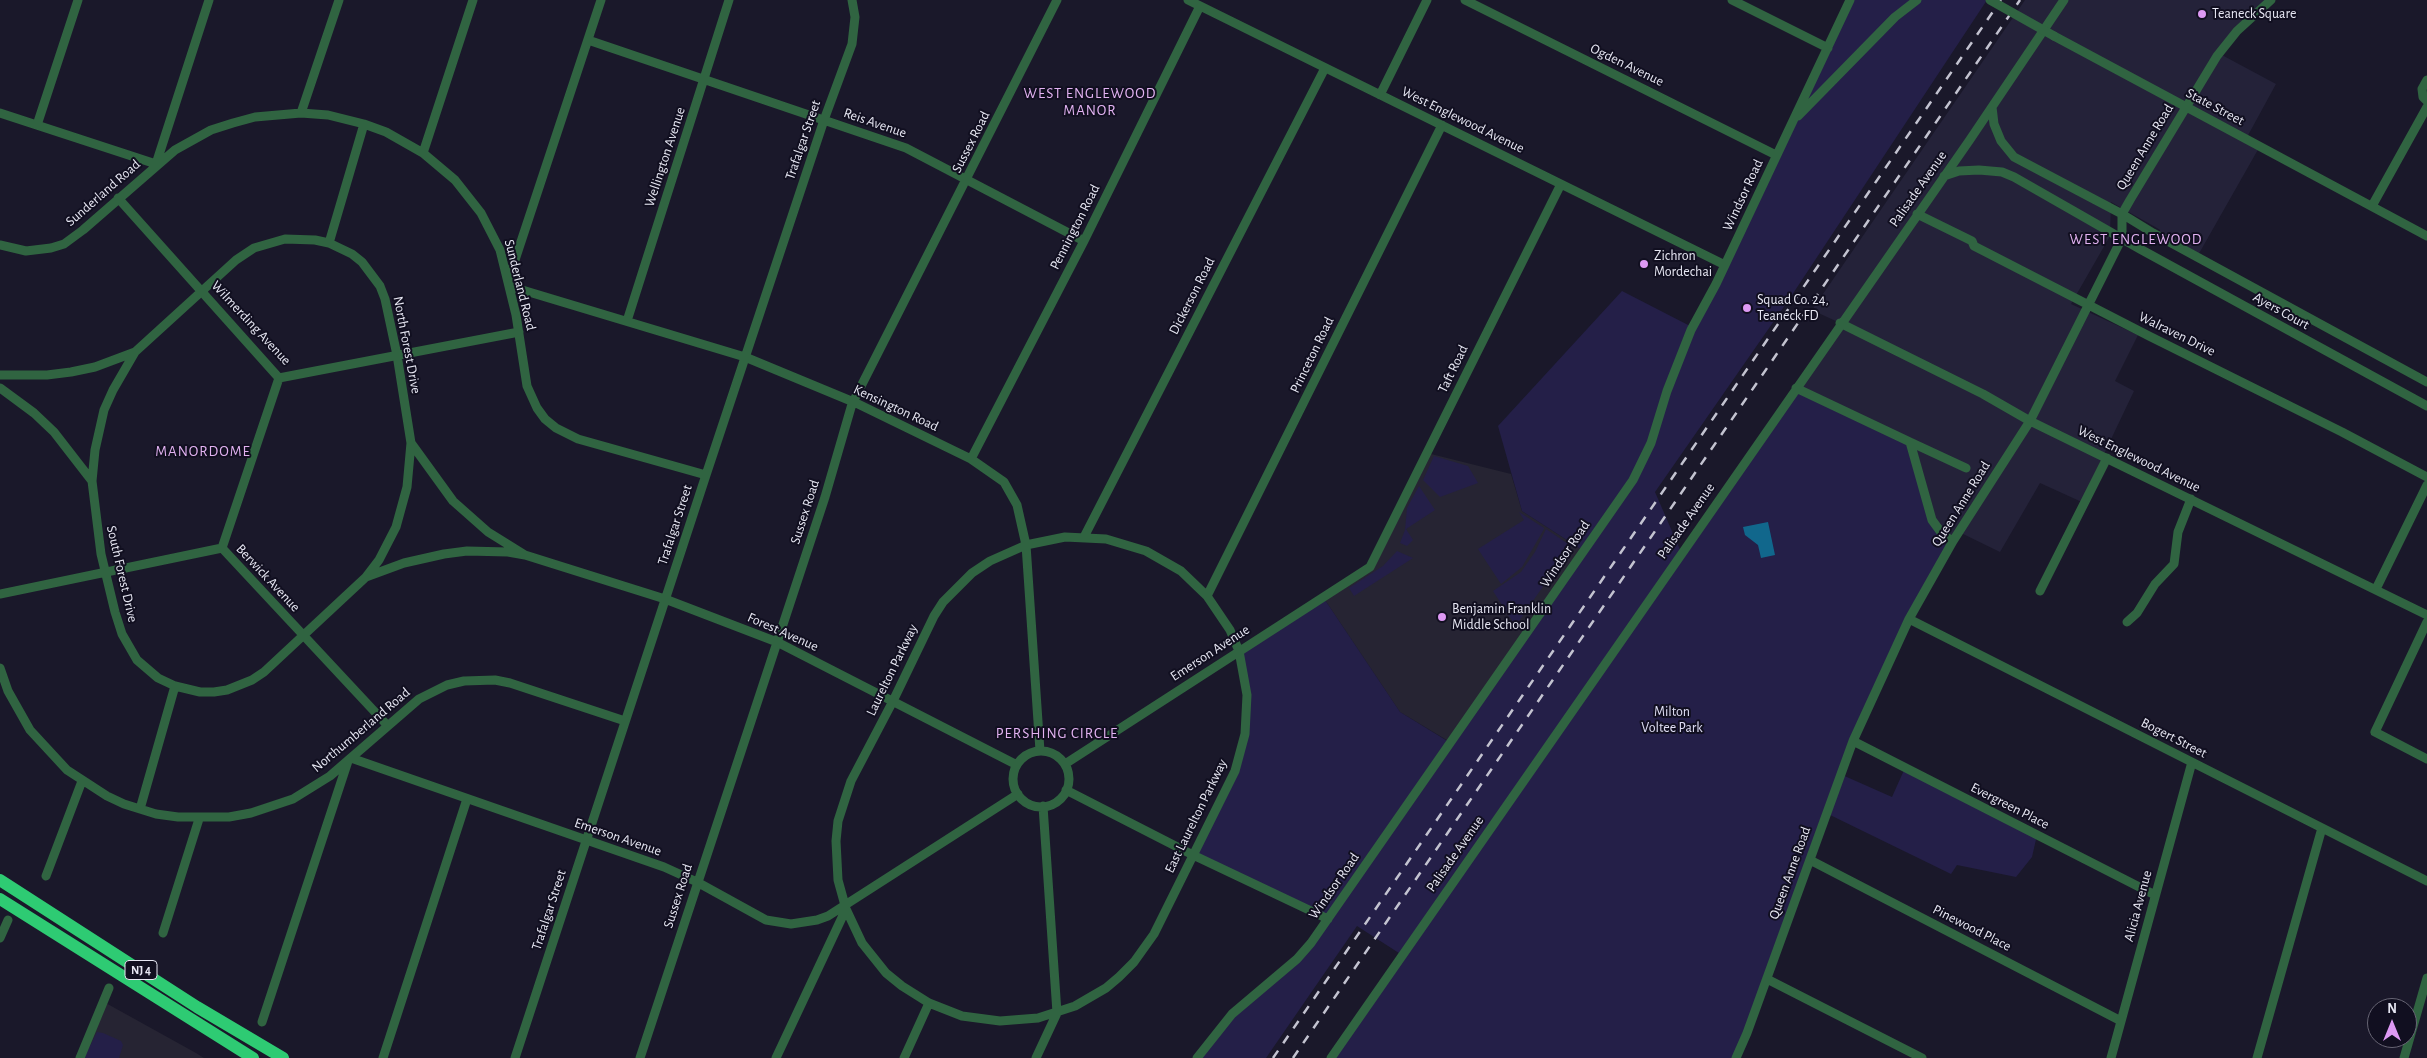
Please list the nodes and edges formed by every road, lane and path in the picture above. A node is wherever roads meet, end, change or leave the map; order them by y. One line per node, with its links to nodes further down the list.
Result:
1 (78, 0): 34 (street)
2 (209, 0): 38 (street)
3 (339, 0): 30 (street)
4 (472, 0): 36 (street)
5 (601, 0): 19 (street)
6 (729, 0): 22 (street, Wellington Avenue)
7 (852, 0): 31 (street, Trafalgar Street)
8 (1057, 0): 40 (street, Sussex Road)
9 (1188, 0): 18 (street, West Englewood Avenue)
10 (1427, 0): 24 (street)
11 (1465, 0): 37 (street, Ogden Avenue)
12 (1732, 0): 20 (street)
13 (1850, 0): 20 (street, Windsor Road)
14 (1917, 0): 32 (street)
15 (1990, 0): 27 (street, State Street, bridge)
16 (2064, 0): 26 (street, Palisade Avenue)
17 (2271, 0): 27 (street, Queen Anne Road)
18 (1200, 6): 21 (street, West Englewood Avenue); 48 (street, Pennington Road)
19 (588, 40): 22 (street, Reis Avenue); 52 (street)
20 (1828, 48): 32 (street, Windsor Road)
21 (1325, 68): 24 (street, West Englewood Avenue); 82 (street, Dickerson Road)
22 (704, 79): 31 (street, Reis Avenue); 55 (street, Wellington Avenue)
23 (2427, 80): 25 (street)
24 (1380, 95): 35 (street, West Englewood Avenue)
25 (2427, 101)
26 (1992, 106): 39 (street, Palisade Avenue); 45 (street, Ayers Court)
27 (2185, 106): 43 (street, State Street); 45 (street, Queen Anne Road)
28 (2427, 107): 43 (street)
29 (0, 113): 34 (street)
30 (301, 113): 33 (street, Sunderland Road); 38 (street, Sunderland Road)
31 (824, 120): 40 (street, Reis Avenue); 60 (street, Trafalgar Street)
32 (1792, 122): 37 (street, Windsor Road)
33 (364, 124): 36 (street, Sunderland Road); 49 (street)
34 (37, 125): 38 (street)
35 (1442, 126): 41 (street, West Englewood Avenue); 93 (street, Princeton Road)
36 (422, 153): 52 (street, Sunderland Road)
37 (1776, 155): 51 (street, Windsor Road)
38 (156, 164): 42 (street, Sunderland Road)
39 (1944, 176): 44 (street, Palisade Avenue); 47 (street, Ayers Court)
40 (968, 180): 48 (street, Reis Avenue); 66 (street, Sussex Road)
41 (1561, 184): 51 (street, West Englewood Avenue); 87 (street, Taft Road)
42 (118, 198): 50 (street, Sunderland Road); 53 (street, Wilmerding Avenue)
43 (2372, 206): 46 (street, State Street)
44 (1917, 214): 54 (street, Walraven Drive); 56 (street, Palisade Avenue)
45 (2122, 214): 47 (street, Queen Anne Road); 63 (street, Ayers Court)
46 (2427, 236)
47 (2122, 238): 54 (street, Queen Anne Road); 67 (street, Ayers Court)
48 (1084, 241): 73 (street, Pennington Road)
49 (330, 243): 53 (street, North Forest Drive); 59 (street, North Forest Drive)
50 (0, 245)
51 (1725, 265): 132 (street, Windsor Road)
52 (509, 284): 55 (street, Kensington Road); 57 (street, Sunderland Road)
53 (201, 290): 58 (street, North Forest Drive); 62 (street, Wilmerding Avenue)
54 (2088, 304): 68 (street, Queen Anne Road); 76 (street, Walraven Drive)
55 (627, 322): 60 (street, Kensington Road)
56 (1840, 323): 65 (street, Palisade Avenue); 68 (street, West Englewood Avenue)
57 (519, 332): 59 (street, Wilmerding Avenue); 75 (street, Sunderland Road)
58 (135, 352): 61 (street, North Forest Drive); 69 (street, North Forest Drive)
59 (397, 355): 62 (street, Wilmerding Avenue); 71 (street, North Forest Drive)
60 (745, 357): 66 (street, Kensington Road); 75 (street, Trafalgar Street)
61 (0, 375)
62 (279, 378): 85 (street)
63 (2427, 382)
64 (0, 388): 77 (street, South Forest Drive)
65 (1796, 388): 70 (street); 153 (street, Palisade Avenue)
66 (853, 402): 73 (street, Kensington Road); 100 (street, Sussex Road)
67 (2427, 406)
68 (2030, 421): 72 (street, West Englewood Avenue); 83 (street, Queen Anne Road)
69 (96, 442): 77 (street, South Forest Drive)
70 (1910, 442): 74 (street); 83 (street)
71 (411, 443): 81 (street, North Forest Drive); 86 (street, North Forest Drive)
72 (2108, 458): 80 (street, West Englewood Avenue); 91 (street)
73 (971, 459): 84 (street, Kensington Road)
74 (1966, 468)
75 (706, 475): 94 (street, Trafalgar Street)
76 (2427, 477)
77 (92, 481): 88 (street, South Forest Drive)
78 (2427, 485): 79 (street)
79 (2424, 496): 90 (street)
80 (2191, 499): 90 (street, West Englewood Avenue); 97 (street)
81 (399, 516): 89 (street, South Forest Drive)
82 (1084, 537): 84 (street, Laurelton Parkway); 93 (street, East Laurelton Parkway)
83 (1953, 541): 96 (street, Queen Anne Road)
84 (1026, 544): 104 (street, Laurelton Parkway); 108 (street, Kensington Road)
85 (222, 548): 88 (street, Berwick Avenue); 99 (street, Berwick Avenue)
86 (525, 555): 89 (street, South Forest Drive); 94 (street, Forest Avenue)
87 (1370, 566): 101 (street, Emerson Avenue)
88 (105, 572): 92 (street, Berwick Avenue); 103 (street, South Forest Drive)
89 (366, 577): 99 (street, South Forest Drive)
90 (2376, 589): 95 (street, West Englewood Avenue)
91 (2040, 591)
92 (0, 594)
93 (1207, 596): 101 (street, East Laurelton Parkway)
94 (665, 599): 100 (street, Forest Avenue); 105 (street, Trafalgar Street)
95 (2427, 615)
96 (1909, 619): 107 (street, Queen Anne Road); 111 (street, Bogert Street)
97 (2127, 622)
98 (2427, 622): 109 (street)
99 (304, 636): 103 (street, South Forest Drive); 106 (street, Berwick Avenue)
100 (777, 642): 104 (street, Forest Avenue); 128 (street, Sussex Road)
101 (1239, 652): 112 (street, Emerson Avenue); 123 (street, East Laurelton Parkway)
102 (0, 668): 114 (street, Northumberland Road)
103 (175, 686): 119 (street)
104 (893, 701): 113 (street, Forest Avenue); 131 (street, Laurelton Parkway)
105 (625, 721): 106 (street, Northumberland Road); 122 (street, Trafalgar Street)
106 (388, 726): 110 (street, Northumberland Road)
107 (1853, 742): 124 (street, Queen Anne Road); 129 (street, Evergreen Place)
108 (1040, 751): 112 (street); 113 (street)
109 (2427, 759)
110 (350, 760): 117 (street, Emerson Avenue); 120 (street, Northumberland Road); 142 (street)
111 (2192, 762): 121 (street, Bogert Street); 129 (street, Alicia Avenue)
112 (1065, 764): 115 (street)
113 (1017, 765): 116 (street)
114 (82, 781): 119 (street, Northumberland Road); 125 (street)
115 (1066, 790): 118 (street); 123 (street)
116 (1018, 794): 118 (street); 131 (street, Emerson Avenue)
117 (467, 799): 122 (street, Emerson Avenue); 146 (street)
118 (1043, 806): 140 (street)
119 (140, 810): 120 (street, Northumberland Road)
120 (199, 819): 134 (street)
121 (2322, 828): 127 (street, Bogert Street); 157 (street)
122 (586, 840): 128 (street, Emerson Avenue); 147 (street, Trafalgar Street)
123 (1193, 855): 132 (street); 140 (street, East Laurelton Parkway)
124 (1810, 860): 137 (street, Queen Anne Road); 141 (street, Pinewood Place)
125 (46, 876)
126 (0, 880): 145 (highway, NJ 4)
127 (2427, 881)
128 (697, 882): 131 (street, Emerson Avenue); 148 (street, Sussex Road)
129 (2155, 895): 141 (street, Alicia Avenue)
130 (0, 899): 144 (highway, NJ 4)
131 (845, 907): 139 (street, Laurelton Parkway); 149 (street)
132 (1328, 919): 152 (street, Windsor Road)
133 (8, 920): 135 (street)
134 (163, 933)
135 (0, 938)
136 (2427, 978): 158 (street)
137 (1767, 979): 154 (street, Queen Anne Road); 155 (street)
138 (110, 988): 143 (street)
139 (929, 1003): 140 (street, East Laurelton Parkway); 150 (street)
140 (1057, 1013): 151 (street)
141 (2121, 1021): 156 (street, Alicia Avenue)
142 (262, 1022)
143 (80, 1058)
144 (253, 1058)
145 (283, 1058)
146 (383, 1058)
147 (515, 1058)
148 (640, 1058)
149 (776, 1058)
150 (904, 1058)
151 (1036, 1058)
152 (1198, 1058)
153 (1330, 1058)
154 (1736, 1058)
155 (1922, 1058)
156 (2111, 1058)
157 (2257, 1058)
158 (2404, 1058)

